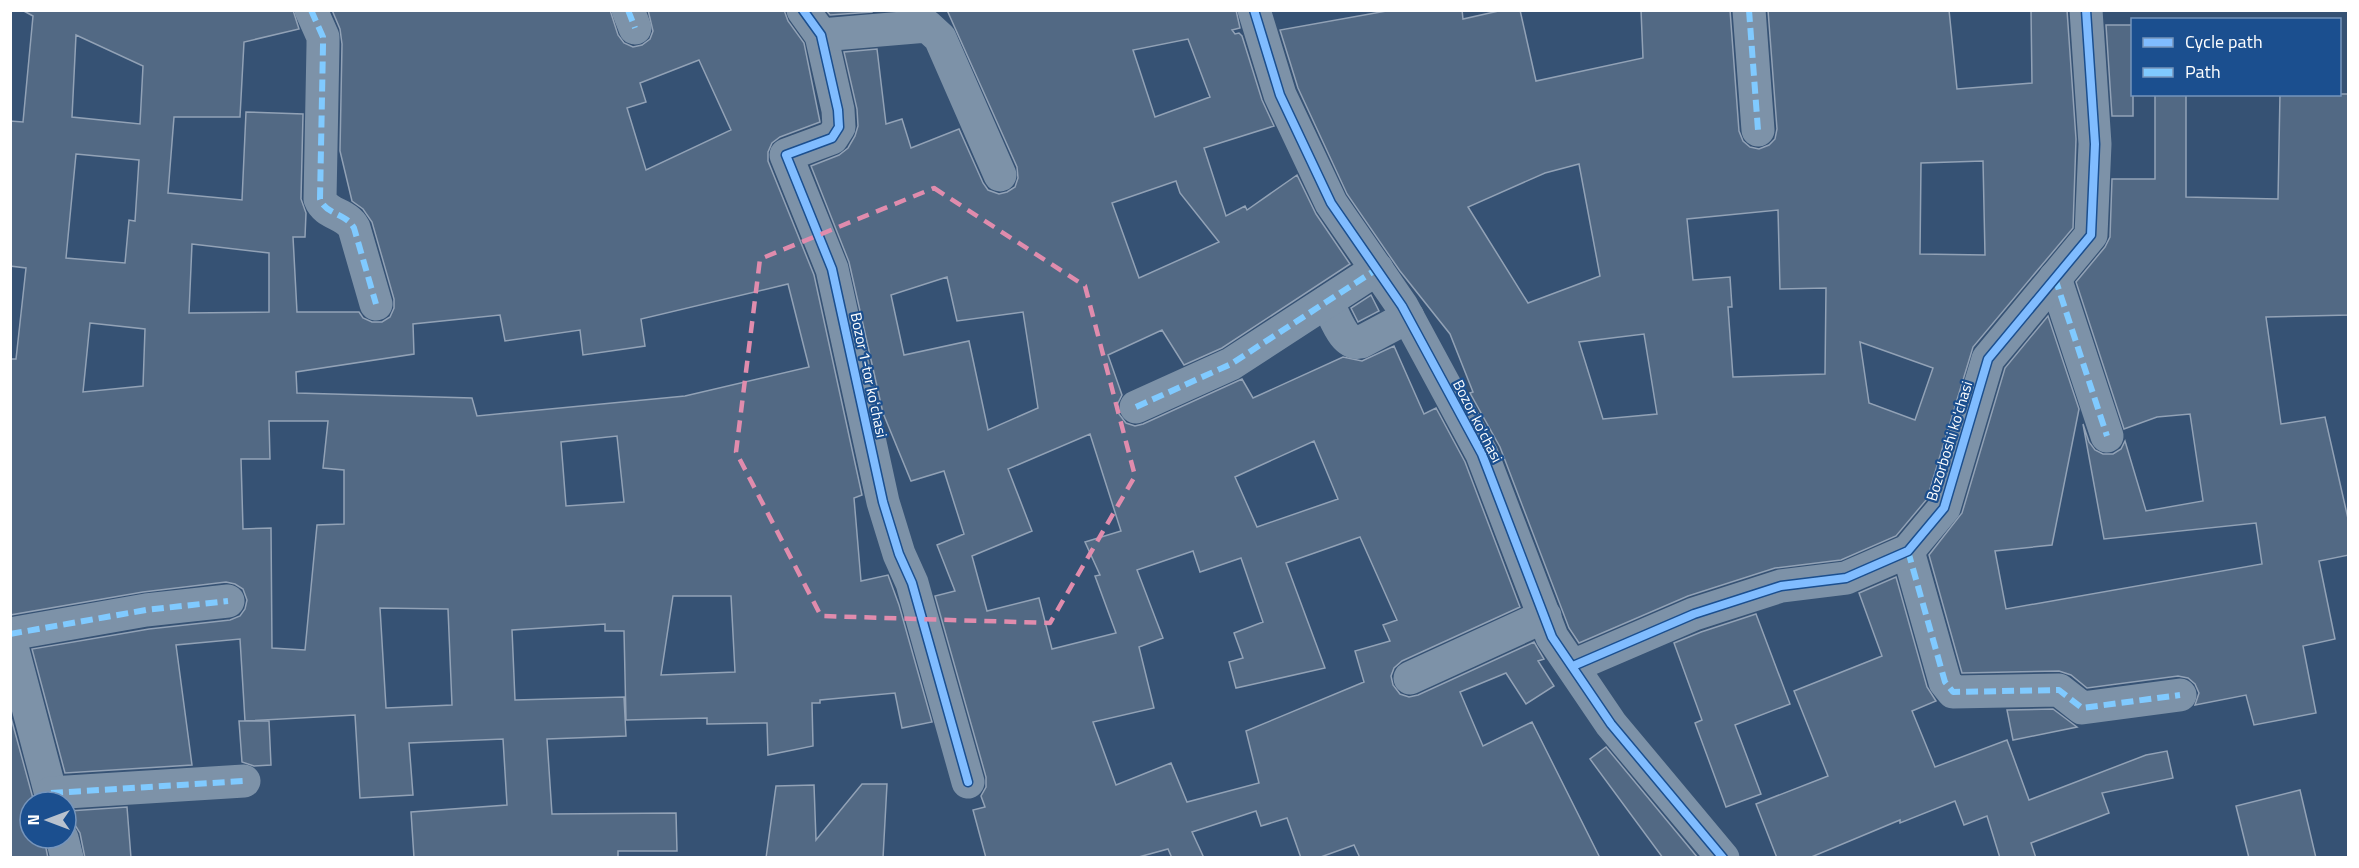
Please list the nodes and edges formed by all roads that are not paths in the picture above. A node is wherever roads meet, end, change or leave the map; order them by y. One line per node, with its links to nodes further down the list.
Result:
1 (311, 10): 11 (street)
2 (1254, 10): 8 (street, Bozor ko'chasi)
3 (1749, 10): 6 (street)
4 (2086, 10): 9 (street, Bozorboshi ko'chasi)
5 (812, 23): 7 (street, Bozor 1-tor koʻchasi); 23 (street, Bozor 1-tor koʻchasi)
6 (1758, 130)
7 (1000, 175)
8 (1377, 269): 10 (street); 12 (street, Bozor ko'chasi)
9 (2055, 278): 14 (street); 15 (street, Bozorboshi ko'chasi)
10 (1327, 302): 12 (street); 13 (street)
11 (376, 304)
12 (1408, 317): 17 (street, Bozor ko'chasi)
13 (1136, 407)
14 (2108, 436)
15 (1908, 551): 19 (street, Bozorboshi ko'chasi); 21 (street)
16 (228, 601): 18 (street)
17 (1545, 616): 19 (street, Bozor ko'chasi); 20 (street)
18 (10, 637): 24 (street)
19 (1573, 666): 26 (street, Bozor ko'chasi)
20 (1410, 678)
21 (2180, 695)
22 (244, 781): 25 (street)
23 (968, 782)
24 (50, 790)
25 (78, 796)
26 (1723, 858)

